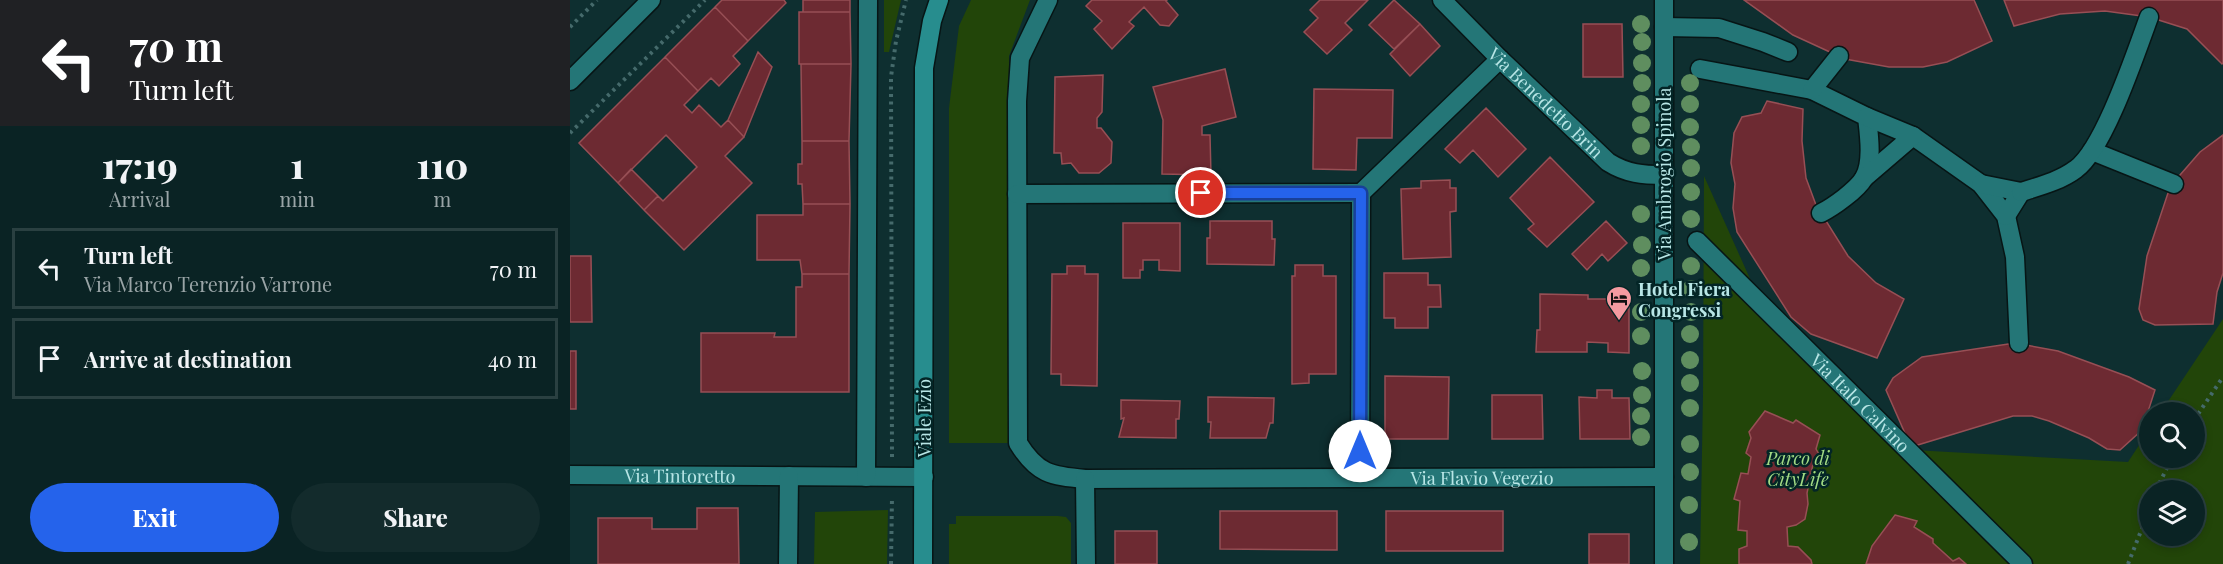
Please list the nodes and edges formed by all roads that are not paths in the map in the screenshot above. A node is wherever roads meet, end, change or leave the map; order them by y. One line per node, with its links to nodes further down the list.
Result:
1 (651, 0): 13 (street)
2 (868, 0): 32 (street)
3 (939, 0): 33 (main road, Viale Ezio)
4 (1047, 0): 24 (street)
5 (1442, 0): 11 (street, Via Benedetto Brin)
6 (1664, 0): 8 (street, Via Ambrogio Spinola)
7 (2149, 17): 17 (street)
8 (1664, 27): 9 (street); 18 (street, Via Ambrogio Spinola)
9 (1788, 52)
10 (1839, 56): 14 (street)
11 (1500, 59): 18 (street, Via Benedetto Brin); 23 (street)
12 (1700, 69): 14 (street)
13 (570, 81)
14 (1812, 90): 15 (street)
15 (1867, 117): 16 (street); 19 (street)
16 (1913, 136): 19 (street); 20 (street)
17 (2092, 151): 21 (street); 22 (street)
18 (1664, 175): 34 (street, Via Ambrogio Spinola)
19 (1864, 178): 25 (street)
20 (1981, 184): 22 (street); 26 (street)
21 (2174, 184)
22 (2021, 192): 26 (street)
23 (1361, 193): 24 (street); 31 (street)
24 (1017, 194): 35 (street, Via Flavio Vegezio)
25 (1821, 213)
26 (2006, 216): 28 (street)
27 (1697, 241): 40 (street, Via Italo Calvino)
28 (2019, 344)
29 (570, 475): 30 (street, Via Tintoretto)
30 (789, 476): 32 (street, Via Tintoretto); 36 (street)
31 (1360, 476): 34 (street, Via Flavio Vegezio); 35 (street, Via Flavio Vegezio)
32 (866, 477): 33 (street, Viale Ezio)
33 (924, 477): 37 (main road)
34 (1664, 477): 39 (street, Via Ambrogio Spinola)
35 (1085, 478): 38 (street)
36 (788, 564)
37 (923, 564)
38 (1086, 564)
39 (1664, 564)
40 (2023, 564)

